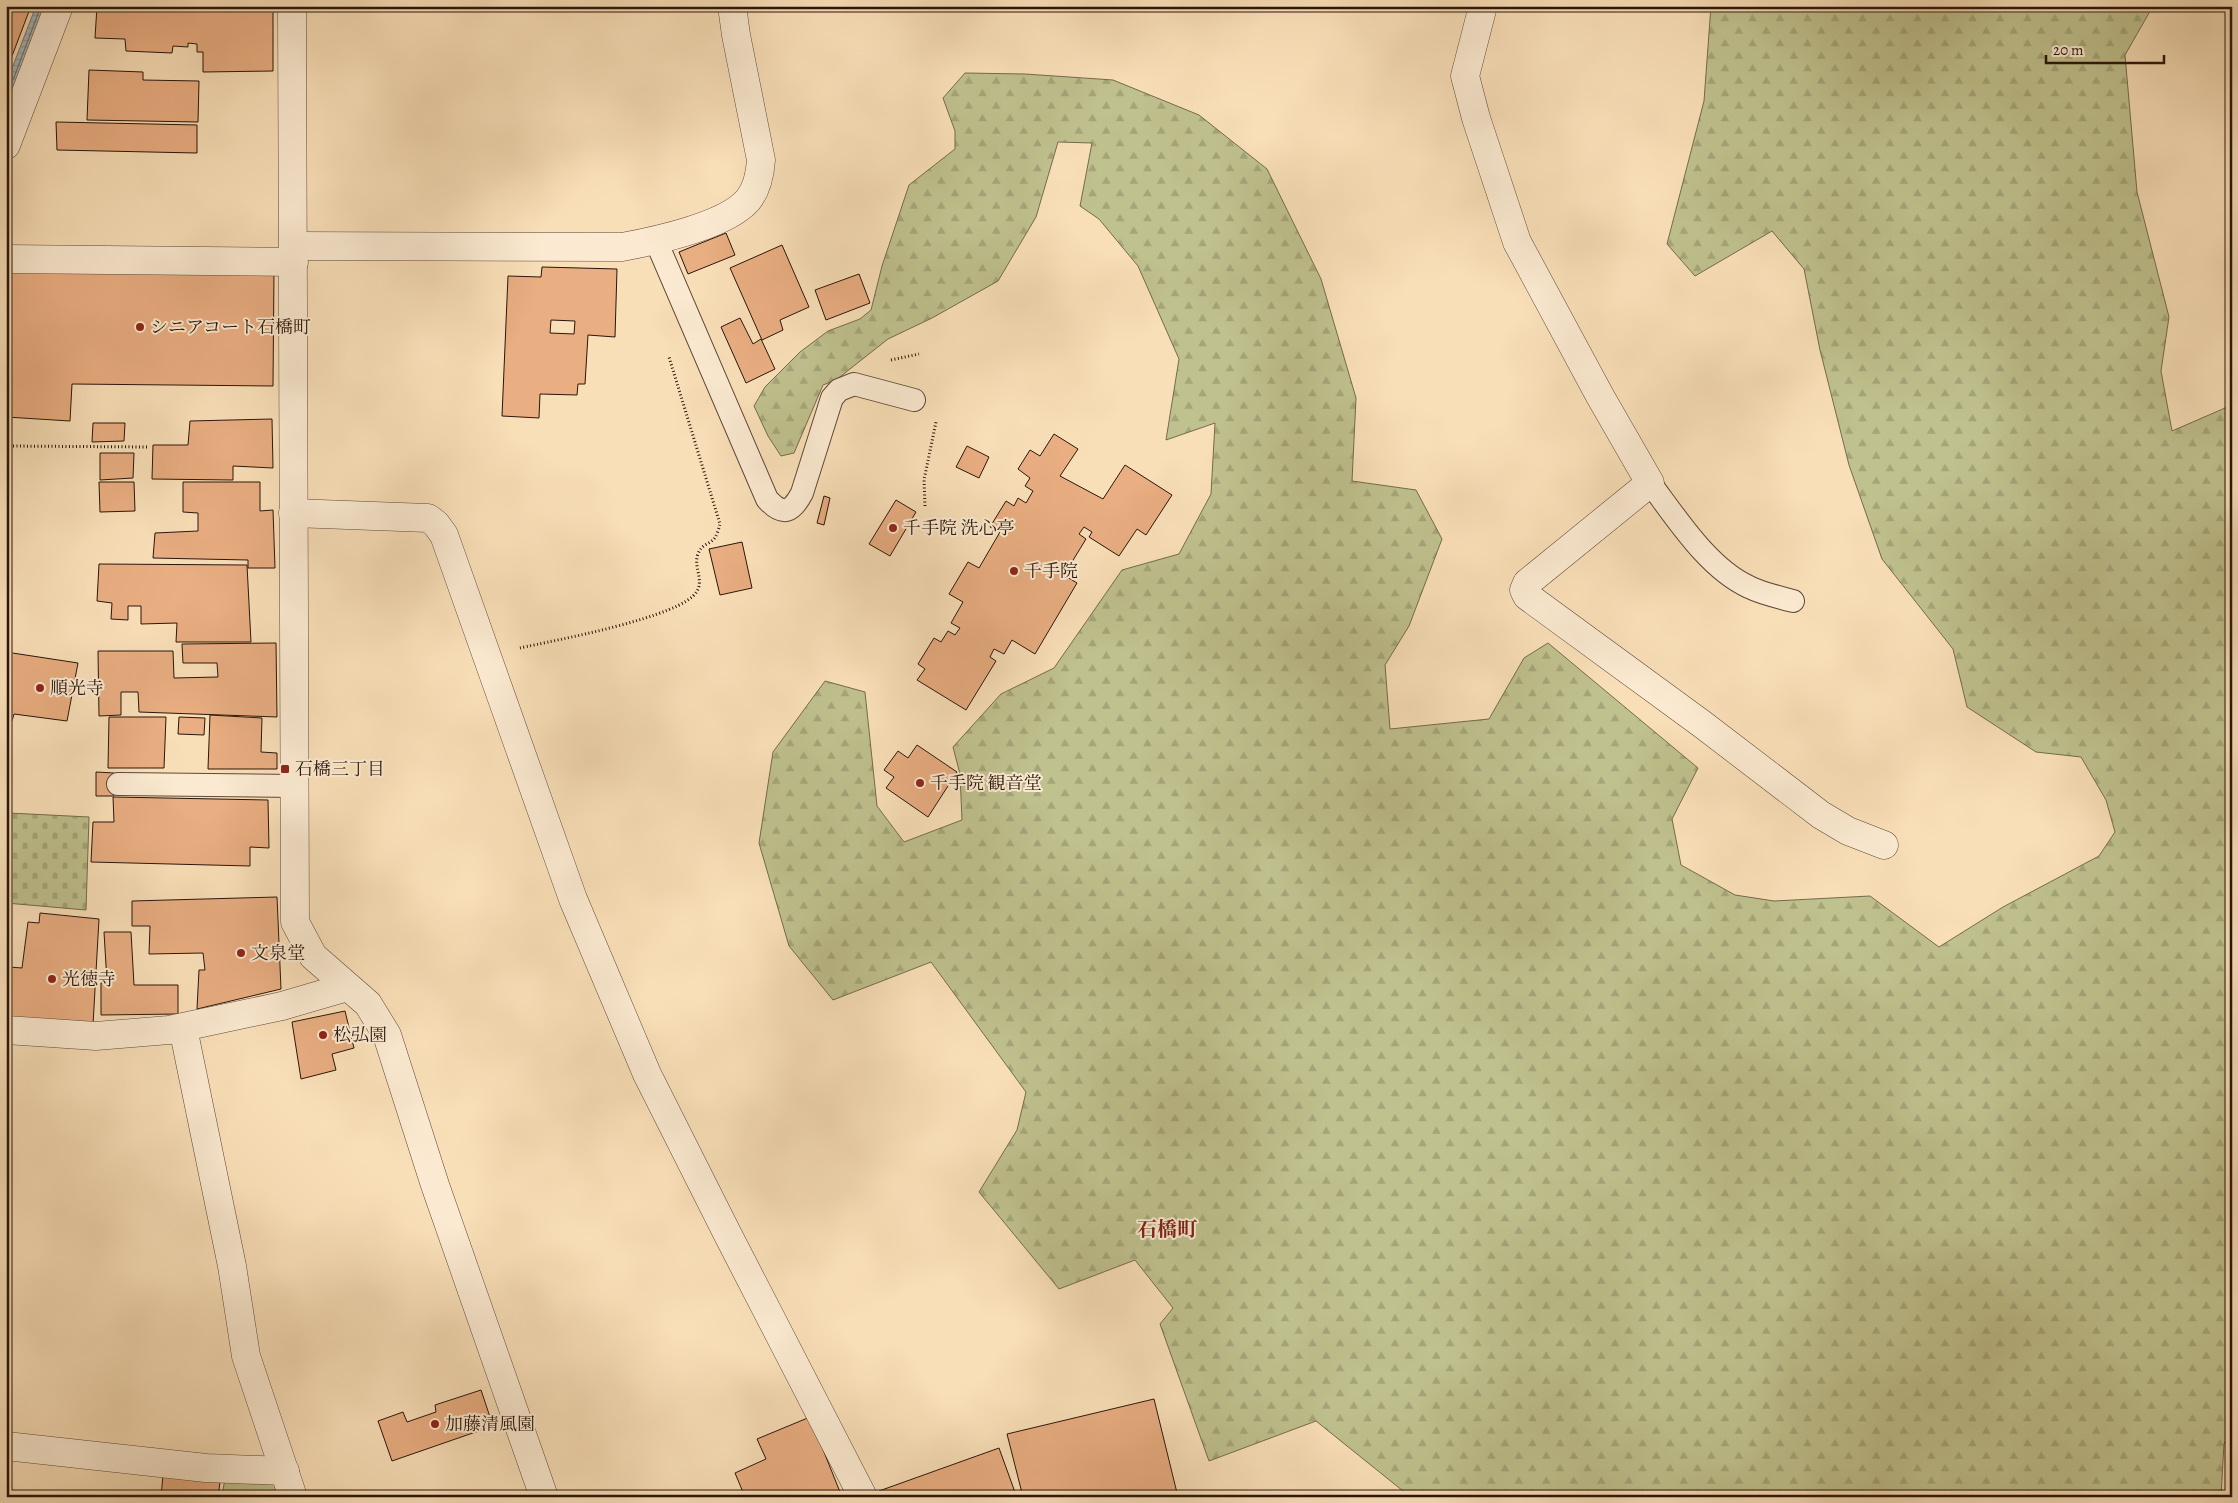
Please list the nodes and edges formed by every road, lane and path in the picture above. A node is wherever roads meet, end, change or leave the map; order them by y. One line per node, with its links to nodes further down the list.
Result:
1 (59, 6): 5 (street)
2 (292, 6): 7 (street)
3 (732, 6): 6 (street)
4 (1483, 6): 13 (street)
5 (6, 145)
6 (656, 241): 7 (street); 10 (lane)
7 (294, 254): 8 (street); 15 (street)
8 (6, 259)
9 (668, 354): 17 (path)
10 (914, 400): 14 (path)
11 (6, 446): 12 (path)
12 (148, 446)
13 (1650, 483): 16 (lane); 20 (street)
14 (925, 506)
15 (293, 514): 17 (street); 19 (street)
16 (1793, 601)
17 (487, 655): 28 (street)
18 (118, 784): 19 (lane)
19 (295, 786): 21 (street)
20 (1884, 845)
21 (347, 987): 22 (street); 27 (street)
22 (183, 1028): 23 (street); 25 (street)
23 (6, 1030)
24 (6, 1446): 25 (street)
25 (285, 1471): 26 (street)
26 (294, 1497)
27 (544, 1497)
28 (864, 1497)

